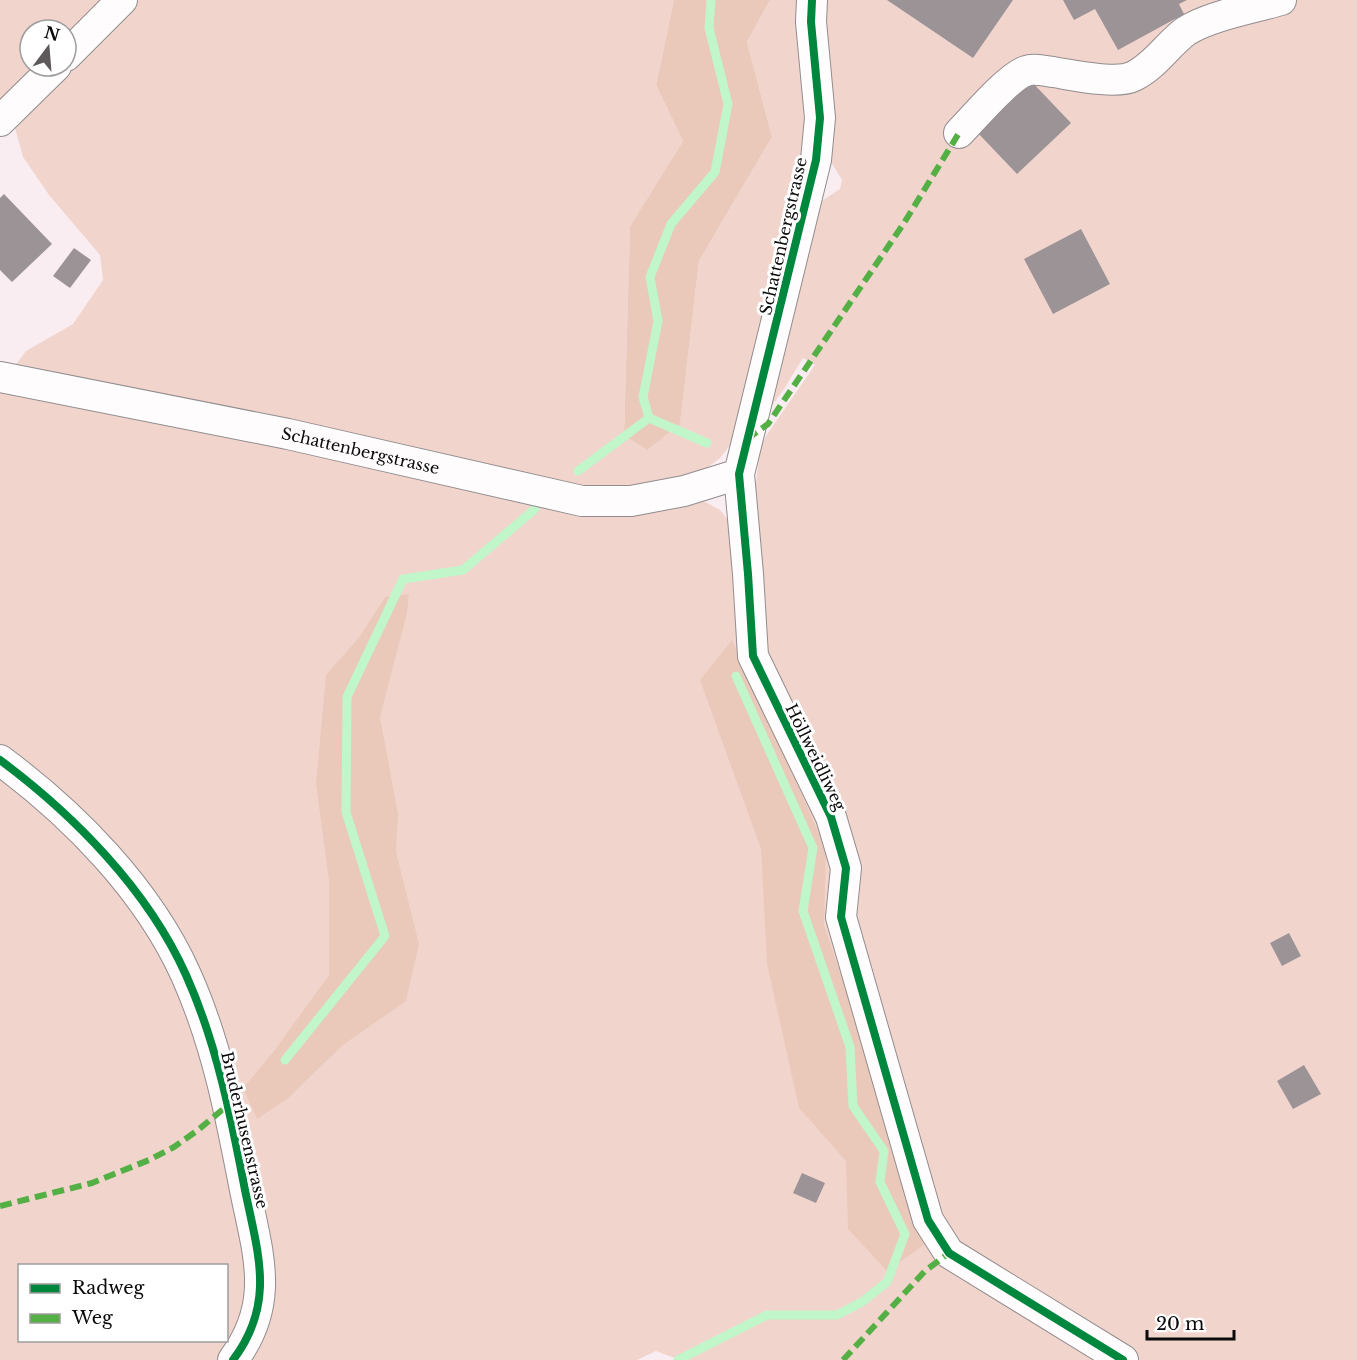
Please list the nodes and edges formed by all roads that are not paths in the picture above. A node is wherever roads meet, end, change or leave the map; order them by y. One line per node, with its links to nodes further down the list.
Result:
1 (122, 0): 4 (street)
2 (812, 0): 9 (street, Schattenbergstrasse)
3 (1281, 0): 7 (street)
4 (78, 44)
5 (44, 78): 6 (street)
6 (0, 121)
7 (959, 133)
8 (0, 377): 9 (street, Schattenbergstrasse)
9 (739, 474): 12 (street, Höllweidliweg)
10 (0, 760): 11 (street, Bruderhusenstrasse)
11 (233, 1360)
12 (1123, 1360)

